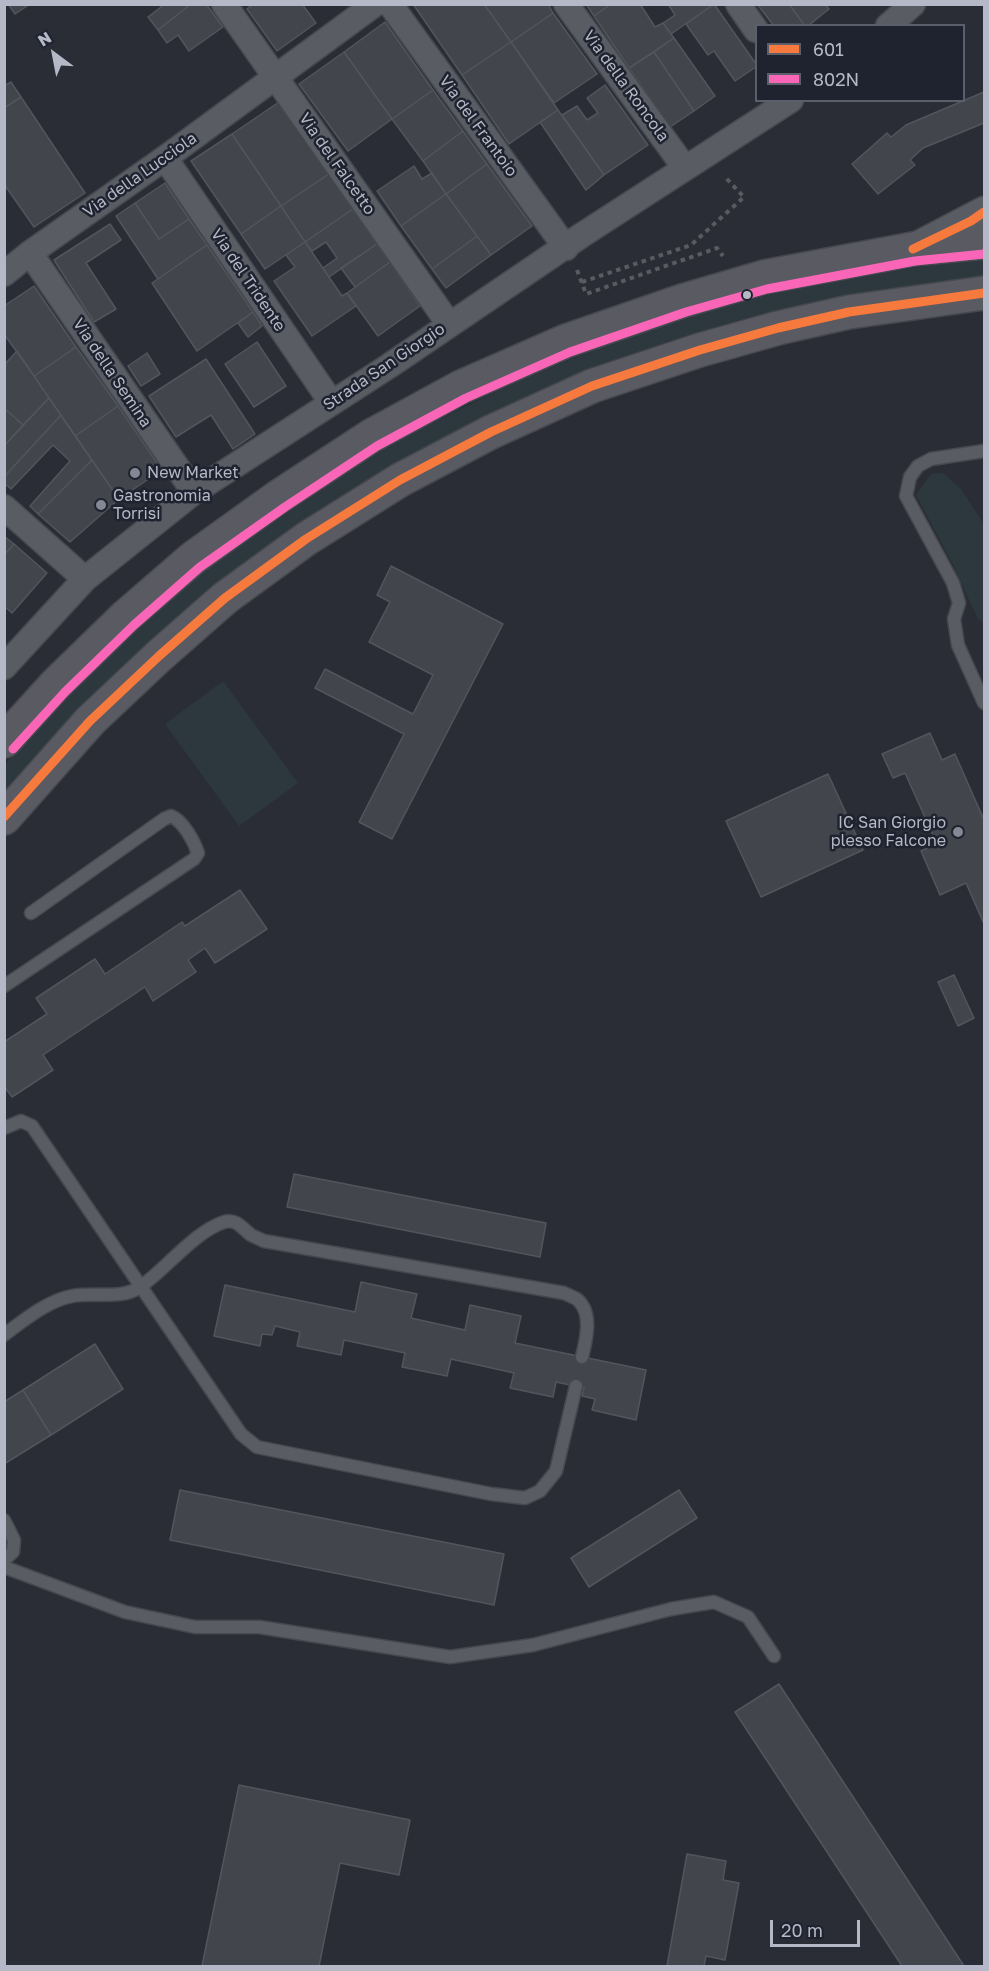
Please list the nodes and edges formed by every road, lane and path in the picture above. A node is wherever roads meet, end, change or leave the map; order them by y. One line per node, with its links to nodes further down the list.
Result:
1 (224, 4): 9 (street, Via del Falcetto)
2 (375, 4): 9 (street, Via della Lucciola)
3 (390, 4): 18 (street, Via del Frantoio)
4 (566, 4): 12 (street, Via della Roncola)
5 (738, 4): 8 (street)
6 (913, 4): 7 (street)
7 (890, 24)
8 (755, 29)
9 (276, 77): 11 (street, Via della Lucciola); 23 (street, Via del Falcetto)
10 (788, 102): 12 (street, Strada San Giorgio)
11 (165, 158): 17 (street, Via della Lucciola); 24 (street, Via del Tridente)
12 (685, 168): 18 (street, Strada San Giorgio)
13 (719, 171): 21 (path)
14 (984, 212): 16 (street)
15 (984, 242): 16 (main road)
16 (912, 249): 31 (main road)
17 (30, 253): 20 (street, Via della Lucciola); 26 (street, Via della Semina)
18 (571, 256): 21 (path); 23 (street, Strada San Giorgio)
19 (723, 256): 21 (path)
20 (4, 274)
21 (582, 282)
22 (984, 293): 32 (main road)
23 (449, 324): 24 (street, Strada San Giorgio)
24 (331, 402): 26 (street, Strada San Giorgio)
25 (984, 451): 30 (lane)
26 (194, 492): 28 (street, Strada San Giorgio)
27 (4, 507): 28 (street)
28 (85, 579): 29 (street, Strada San Giorgio)
29 (4, 667)
30 (984, 704)
31 (4, 741)
32 (4, 818)
33 (31, 913): 34 (lane)
34 (4, 986)
35 (4, 1128): 36 (lane)
36 (140, 1288): 37 (lane); 38 (lane); 39 (lane)
37 (4, 1335)
38 (582, 1357)
39 (576, 1386)
40 (4, 1520): 41 (lane)
41 (4, 1560)
42 (4, 1567): 43 (lane)
43 (774, 1656)

